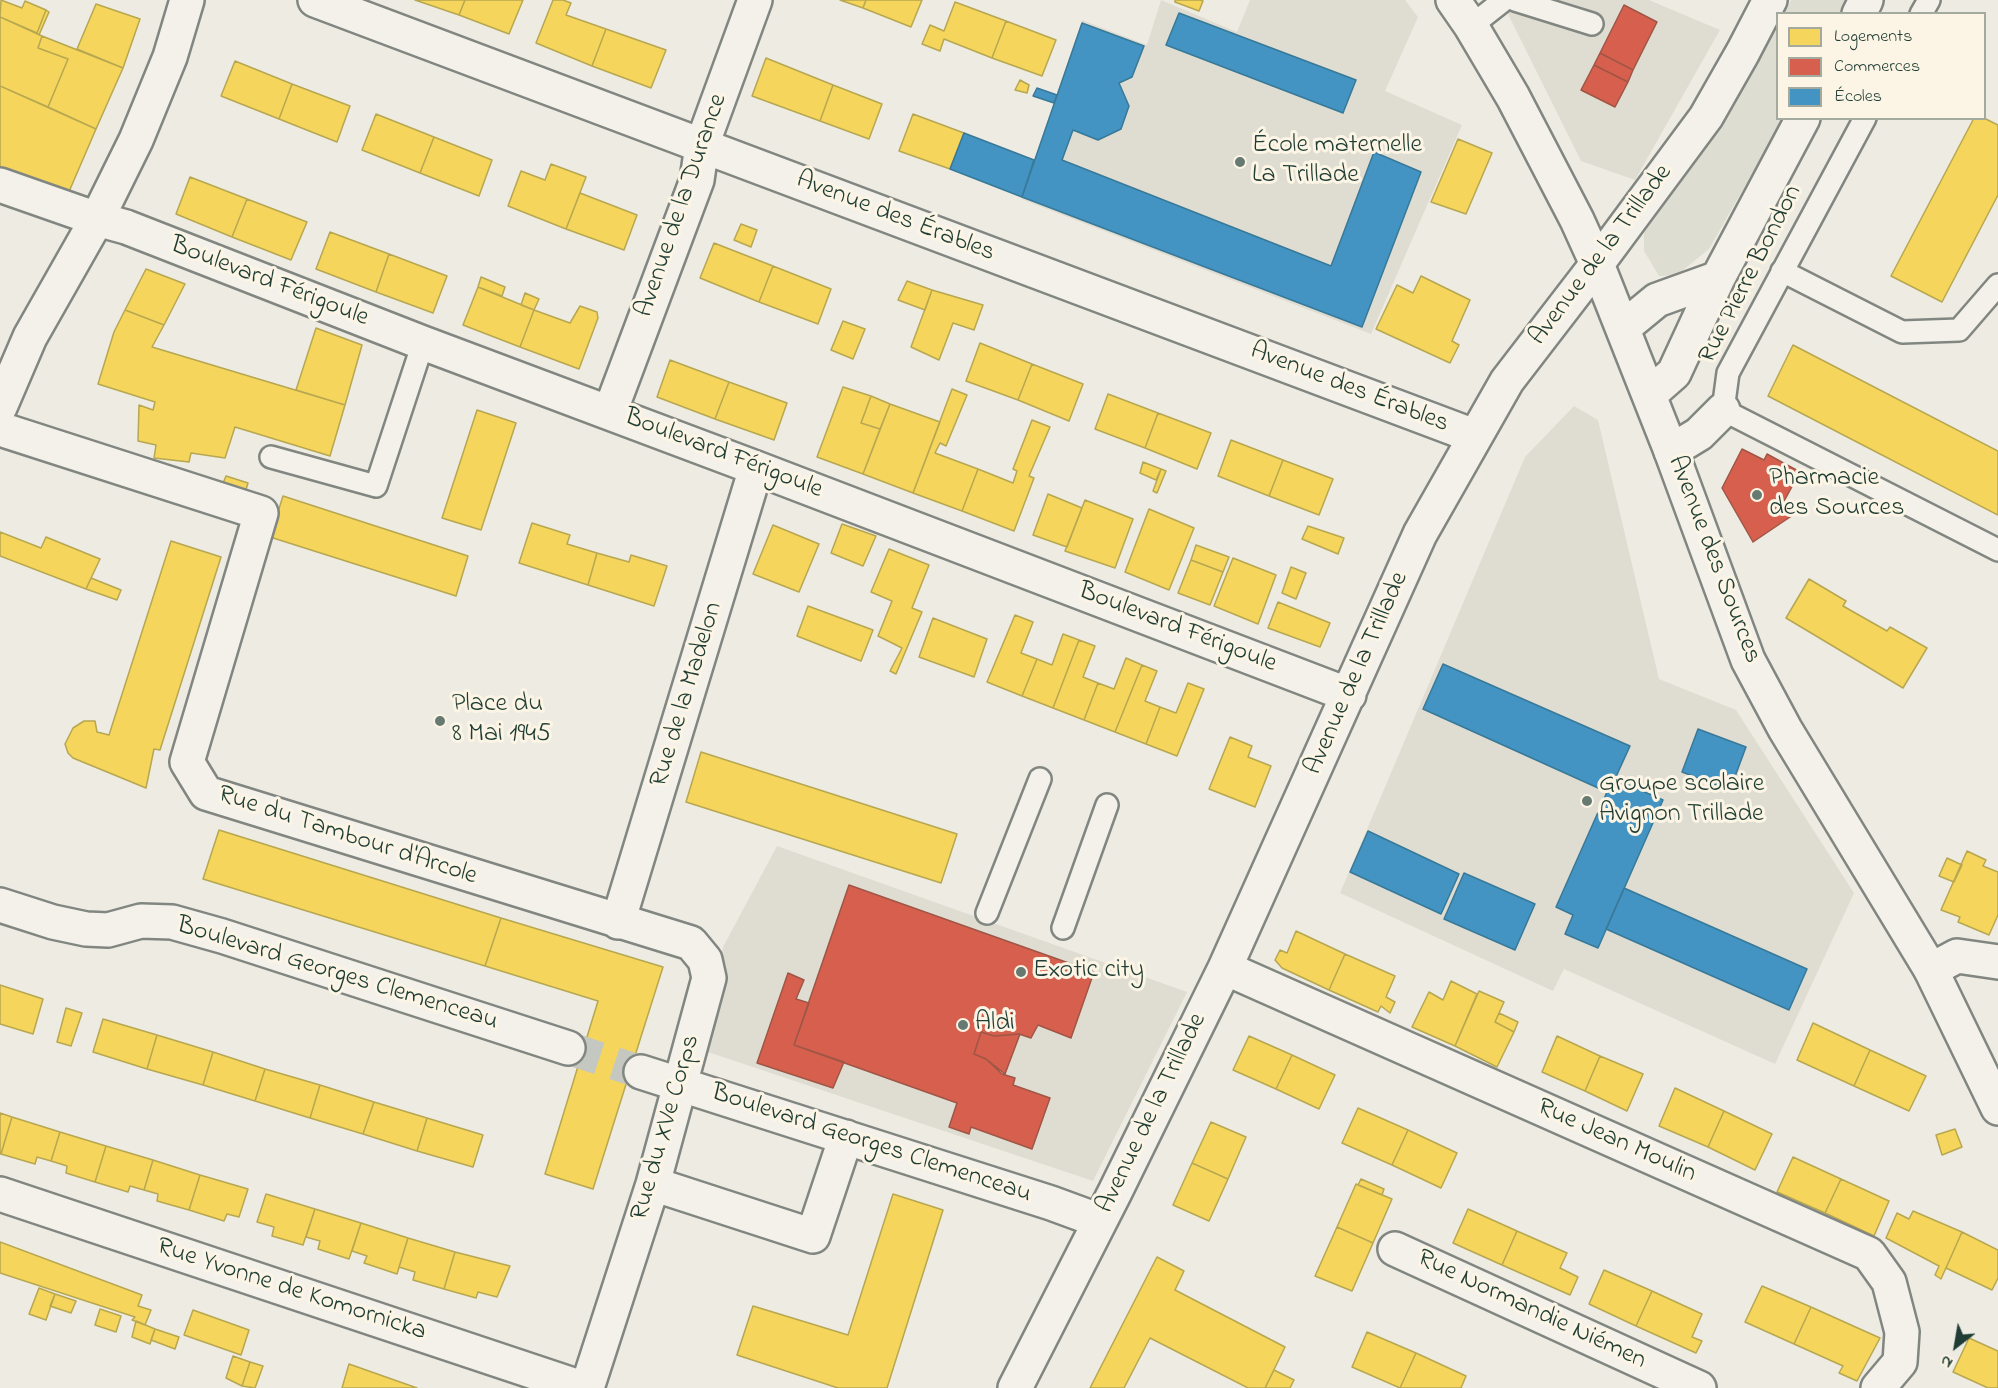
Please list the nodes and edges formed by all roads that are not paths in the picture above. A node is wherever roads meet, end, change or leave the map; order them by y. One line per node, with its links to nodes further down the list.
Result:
1 (188, 0): 13 (street)
2 (315, 0): 11 (street, Avenue des Érables)
3 (755, 0): 11 (street, Avenue de la Durance)
4 (1504, 0): 7 (lane)
5 (1515, 0): 8 (lane)
6 (1770, 0): 14 (street, Avenue de la Trillade)
7 (1462, 13): 14 (street, Avenue des Sources)
8 (1592, 24)
9 (1802, 120): 16 (street)
10 (1864, 120): 15 (lane, Rue Pierre Bondon)
11 (702, 145): 23 (street, Avenue de la Durance); 25 (street, Avenue des Érables)
12 (0, 185): 13 (street, Boulevard Férigoule)
13 (97, 219): 19 (street, Boulevard Férigoule); 21 (street)
14 (1597, 264): 18 (street, Avenue des Sources); 25 (street, Avenue de la Trillade)
15 (1782, 271): 17 (lane); 22 (lane, Rue Pierre Bondon)
16 (1718, 278): 18 (street); 20 (street)
17 (1998, 285)
18 (1623, 328): 20 (street, Avenue des Sources)
19 (423, 343): 23 (street, Boulevard Férigoule); 27 (lane)
20 (1648, 395): 26 (street, Avenue des Sources)
21 (0, 407)
22 (1723, 410): 26 (street); 29 (lane)
23 (610, 412): 28 (street, Boulevard Férigoule)
24 (0, 429): 35 (street, Rue du Tambour d'Arcole)
25 (1474, 436): 30 (street, Avenue de la Trillade)
26 (1671, 451): 39 (street, Avenue des Sources)
27 (271, 457)
28 (756, 468): 30 (street, Boulevard Férigoule); 35 (street, Rue de la Madelon)
29 (1998, 550)
30 (1348, 695): 38 (street, Avenue de la Trillade)
31 (1040, 779): 34 (lane)
32 (1107, 805): 36 (lane)
33 (0, 905): 40 (street, Boulevard Georges Clemenceau)
34 (987, 913)
35 (618, 922): 42 (street, Rue du XVe Corps)
36 (1063, 928)
37 (1998, 962): 39 (street)
38 (1225, 968): 47 (street, Avenue de la Trillade); 53 (street, Rue Jean Moulin)
39 (1931, 970): 43 (street, Avenue des Sources)
40 (568, 1048)
41 (641, 1072): 42 (street, Boulevard Georges Clemenceau)
42 (680, 1084): 44 (street, Boulevard Georges Clemenceau); 45 (street, Rue du XVe Corps)
43 (1998, 1108)
44 (846, 1137): 45 (street); 47 (street, Boulevard Georges Clemenceau)
45 (653, 1184): 50 (street, Rue du XVe Corps)
46 (0, 1194): 49 (street, Rue Yvonne de Komornicka)
47 (1100, 1221): 51 (street, Avenue de la Trillade)
48 (1395, 1249): 52 (street, Rue Normandie Niémen)
49 (582, 1388)
50 (587, 1388)
51 (1015, 1388)
52 (1699, 1388)
53 (1878, 1388)

